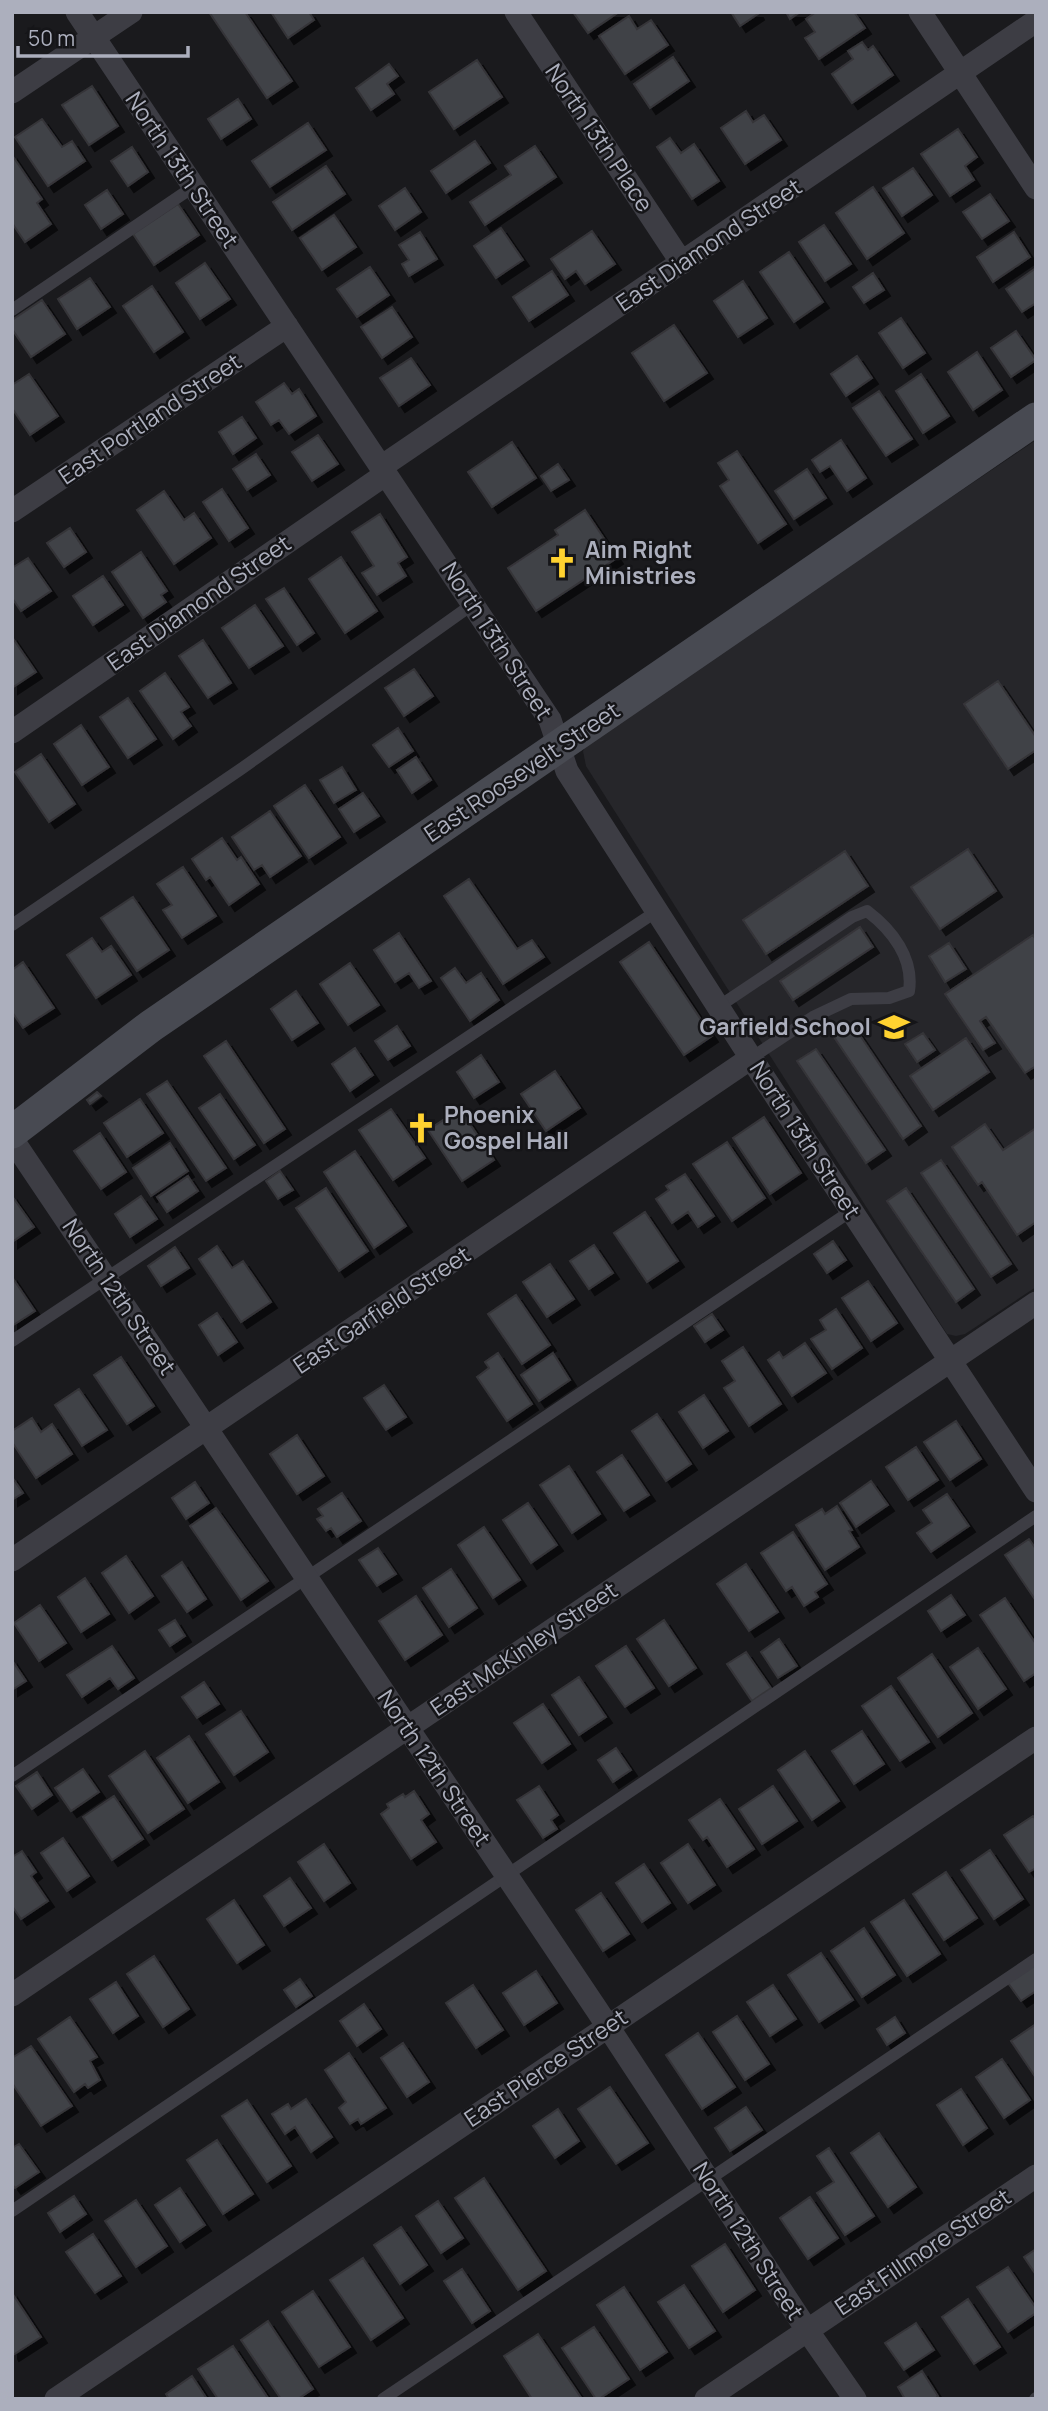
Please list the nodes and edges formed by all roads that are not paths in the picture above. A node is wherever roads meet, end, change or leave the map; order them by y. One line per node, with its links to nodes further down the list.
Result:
1 (77, 12): 6 (street, North 13th Street)
2 (131, 12): 6 (street)
3 (516, 12): 11 (street, North 13th Place)
4 (920, 12): 7 (street)
5 (1036, 21): 7 (street, East Diamond Street)
6 (94, 37): 8 (street); 9 (street, North 13th Street)
7 (961, 72): 10 (street); 11 (street, East Diamond Street)
8 (12, 93)
9 (193, 187): 12 (lane); 13 (street, North 13th Street)
10 (1036, 188)
11 (682, 263): 15 (street, East Diamond Street)
12 (12, 310)
13 (287, 326): 15 (street, North 13th Street); 16 (street, East Portland Street)
14 (1036, 419): 19 (street, East Roosevelt Street)
15 (384, 471): 17 (street, North 13th Street); 18 (street, East Diamond Street)
16 (12, 512)
17 (473, 604): 19 (street, North 13th Street); 21 (lane)
18 (12, 732)
19 (560, 746): 20 (street, North 13th Street); 24 (street, East Roosevelt Street)
20 (657, 911): 22 (street, North 13th Street); 27 (lane)
21 (12, 925)
22 (718, 1007): 23 (street, North 13th Street); 23 (lane)
23 (751, 1058): 26 (street, North 13th Street); 31 (street, East Garfield Street)
24 (12, 1132)
25 (12, 1139): 27 (street, North 12th Street)
26 (851, 1211): 30 (street, North 13th Street); 35 (lane)
27 (106, 1278): 29 (lane); 31 (street, North 12th Street)
28 (1036, 1303): 30 (street, East McKinley Street)
29 (12, 1341)
30 (949, 1360): 32 (street, North 13th Street); 36 (street, East McKinley Street)
31 (207, 1429): 34 (street, East Garfield Street); 35 (street, North 12th Street)
32 (1036, 1491)
33 (1036, 1516): 39 (lane)
34 (12, 1560)
35 (306, 1577): 36 (street, North 12th Street); 38 (lane)
36 (408, 1728): 39 (street, North 12th Street); 41 (street, East McKinley Street)
37 (1036, 1738): 42 (street, East Pierce Street)
38 (12, 1776)
39 (507, 1876): 42 (street, North 12th Street); 45 (lane)
40 (1036, 1959): 44 (lane)
41 (12, 1995)
42 (608, 2027): 44 (street, North 12th Street); 47 (street, East Pierce Street)
43 (1036, 2176): 46 (street, East Fillmore Street)
44 (709, 2180): 46 (street, North 12th Street); 48 (lane)
45 (12, 2211)
46 (807, 2330): 49 (street, East Fillmore Street); 50 (street, North 12th Street)
47 (57, 2399)
48 (383, 2399)
49 (706, 2399)
50 (855, 2399)

